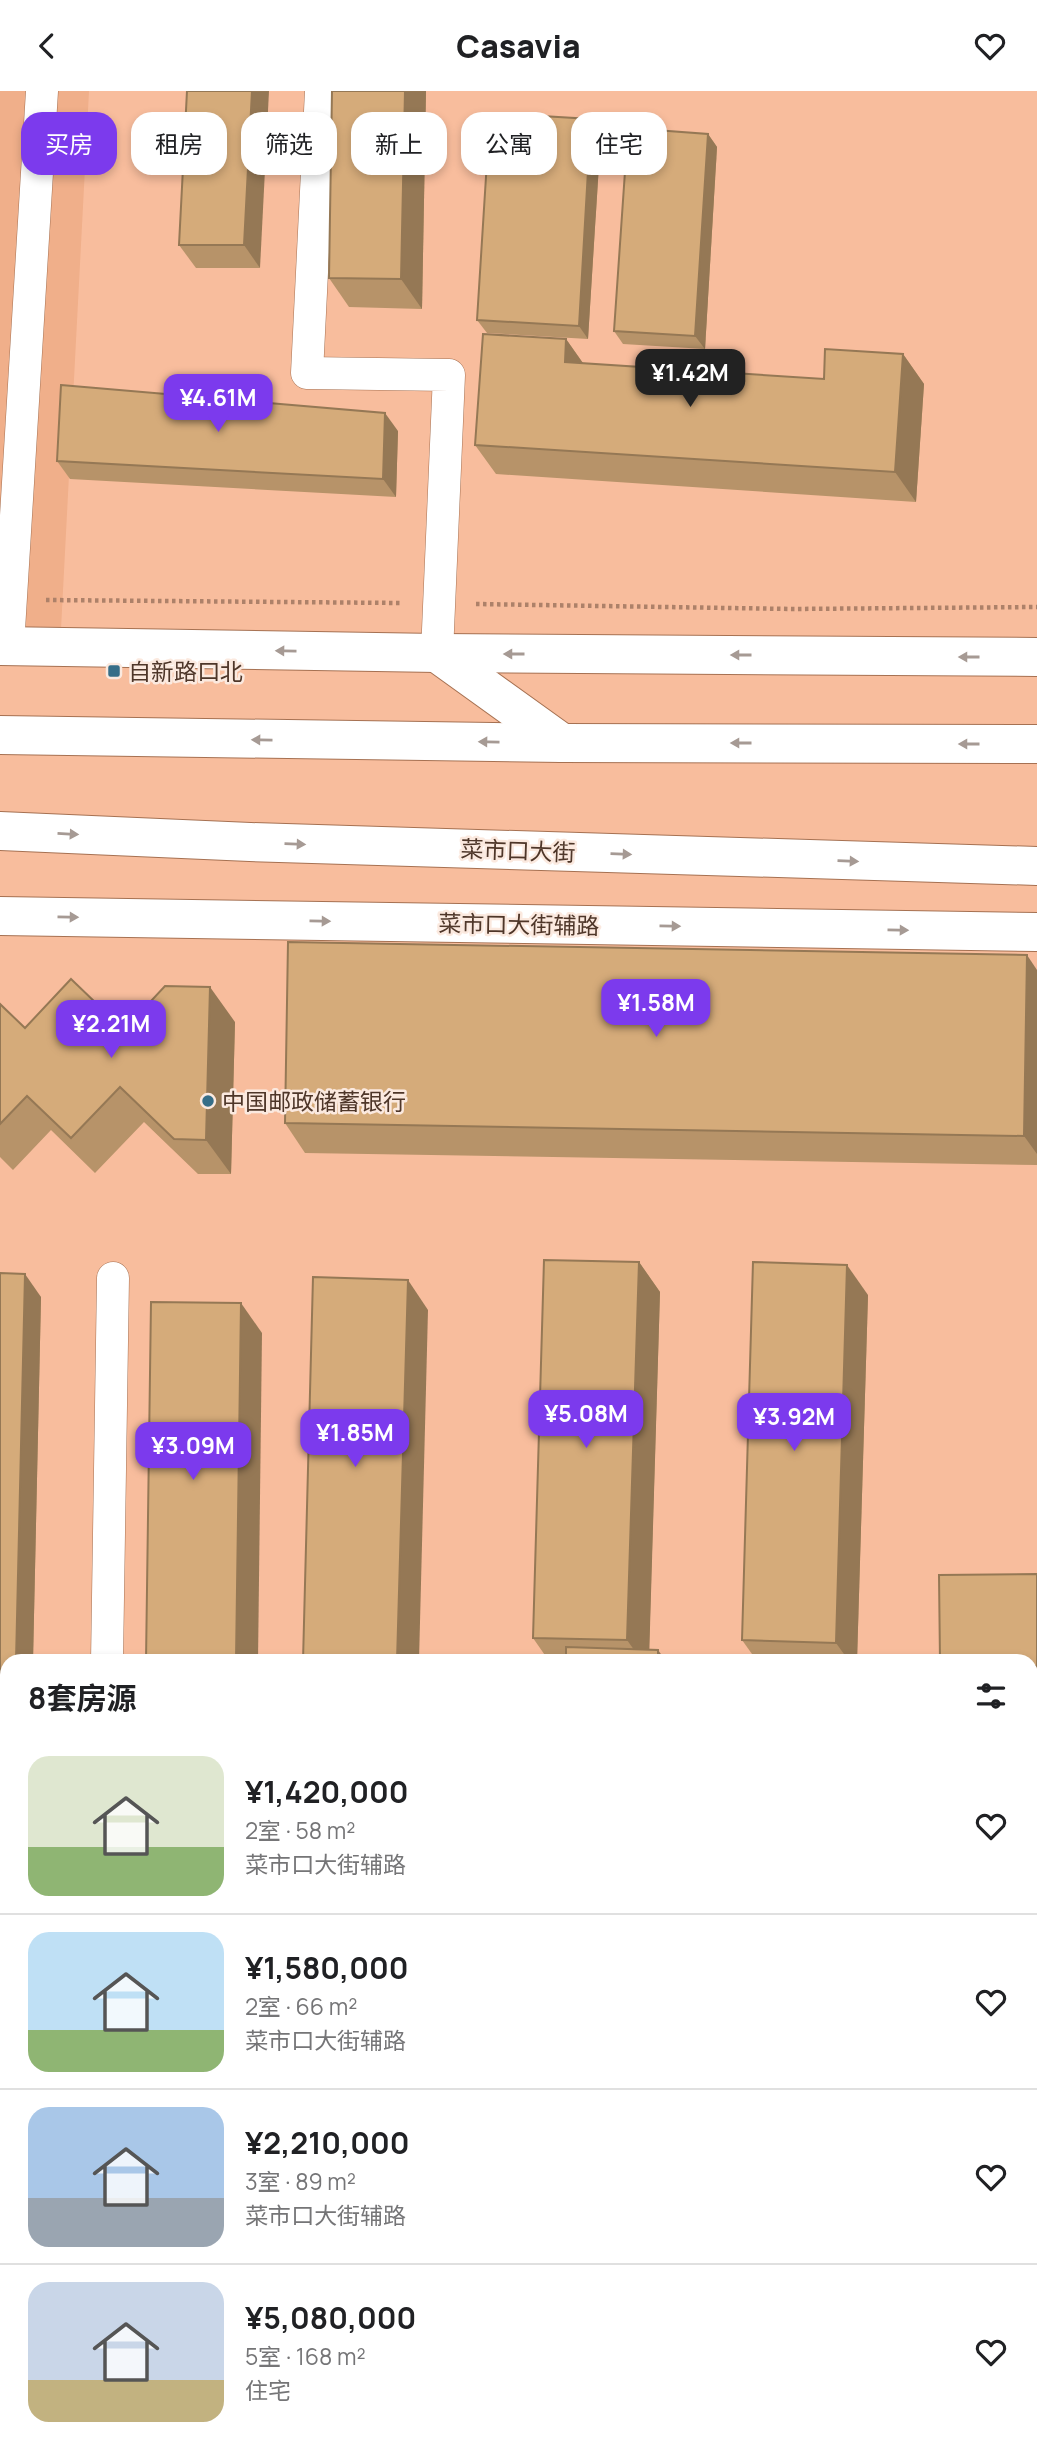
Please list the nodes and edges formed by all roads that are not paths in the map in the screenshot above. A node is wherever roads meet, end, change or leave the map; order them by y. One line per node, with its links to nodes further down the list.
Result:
1 (42, 91): 3 (street)
2 (321, 91): 4 (street)
3 (4, 646): 4 (main road, one-way to 3)
4 (436, 653): 5 (main road, one-way to 4); 7 (main road)
5 (1037, 657)
6 (0, 735): 7 (main road, one-way to 6)
7 (562, 743): 8 (main road, one-way to 7)
8 (1037, 744)
9 (0, 831): 10 (main road, 菜市口大街, one-way to 10)
10 (1037, 866)
11 (0, 916): 12 (main road, 菜市口大街辅路, one-way to 12)
12 (1037, 932)
13 (113, 1278): 14 (street)
14 (107, 1654)

